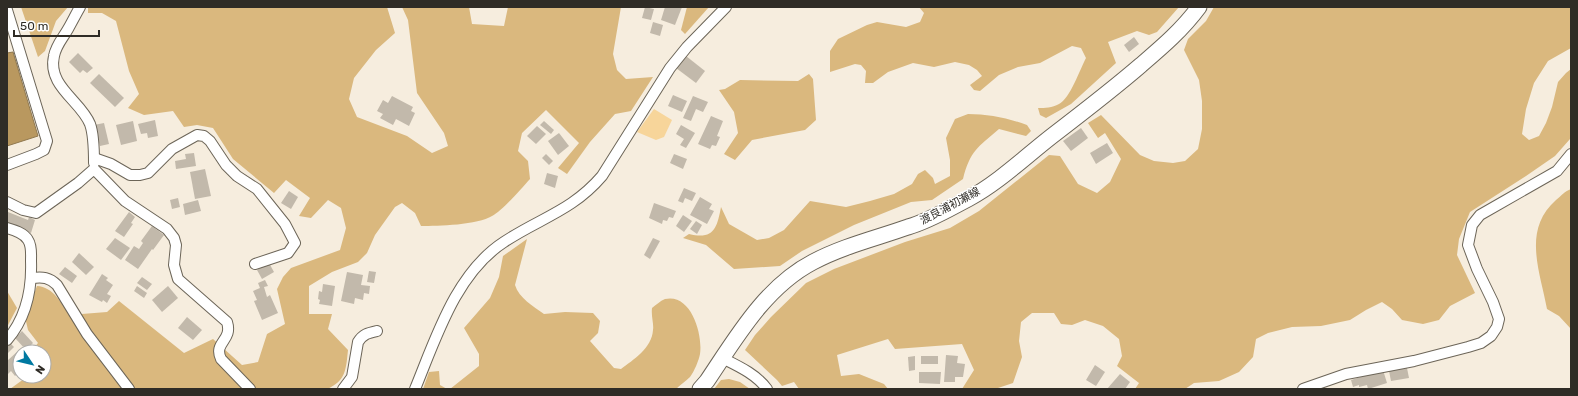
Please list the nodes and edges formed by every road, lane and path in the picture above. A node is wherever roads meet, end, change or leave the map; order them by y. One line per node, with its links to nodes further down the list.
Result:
1 (80, 7): 6 (street)
2 (726, 7): 19 (street)
3 (1199, 7): 15 (main road, 渡良浦初瀬線)
4 (7, 10): 7 (street)
5 (1571, 154): 22 (street)
6 (94, 158): 8 (street); 11 (street)
7 (7, 164)
8 (94, 169): 9 (street); 17 (street)
9 (7, 202)
10 (7, 228): 12 (street)
11 (255, 264)
12 (32, 278): 14 (street); 16 (street)
13 (377, 331): 18 (street)
14 (7, 340)
15 (722, 358): 20 (main road, 渡良浦初瀬線); 21 (street)
16 (129, 389)
17 (250, 389)
18 (343, 389)
19 (415, 389)
20 (700, 389)
21 (767, 389)
22 (1303, 389)

